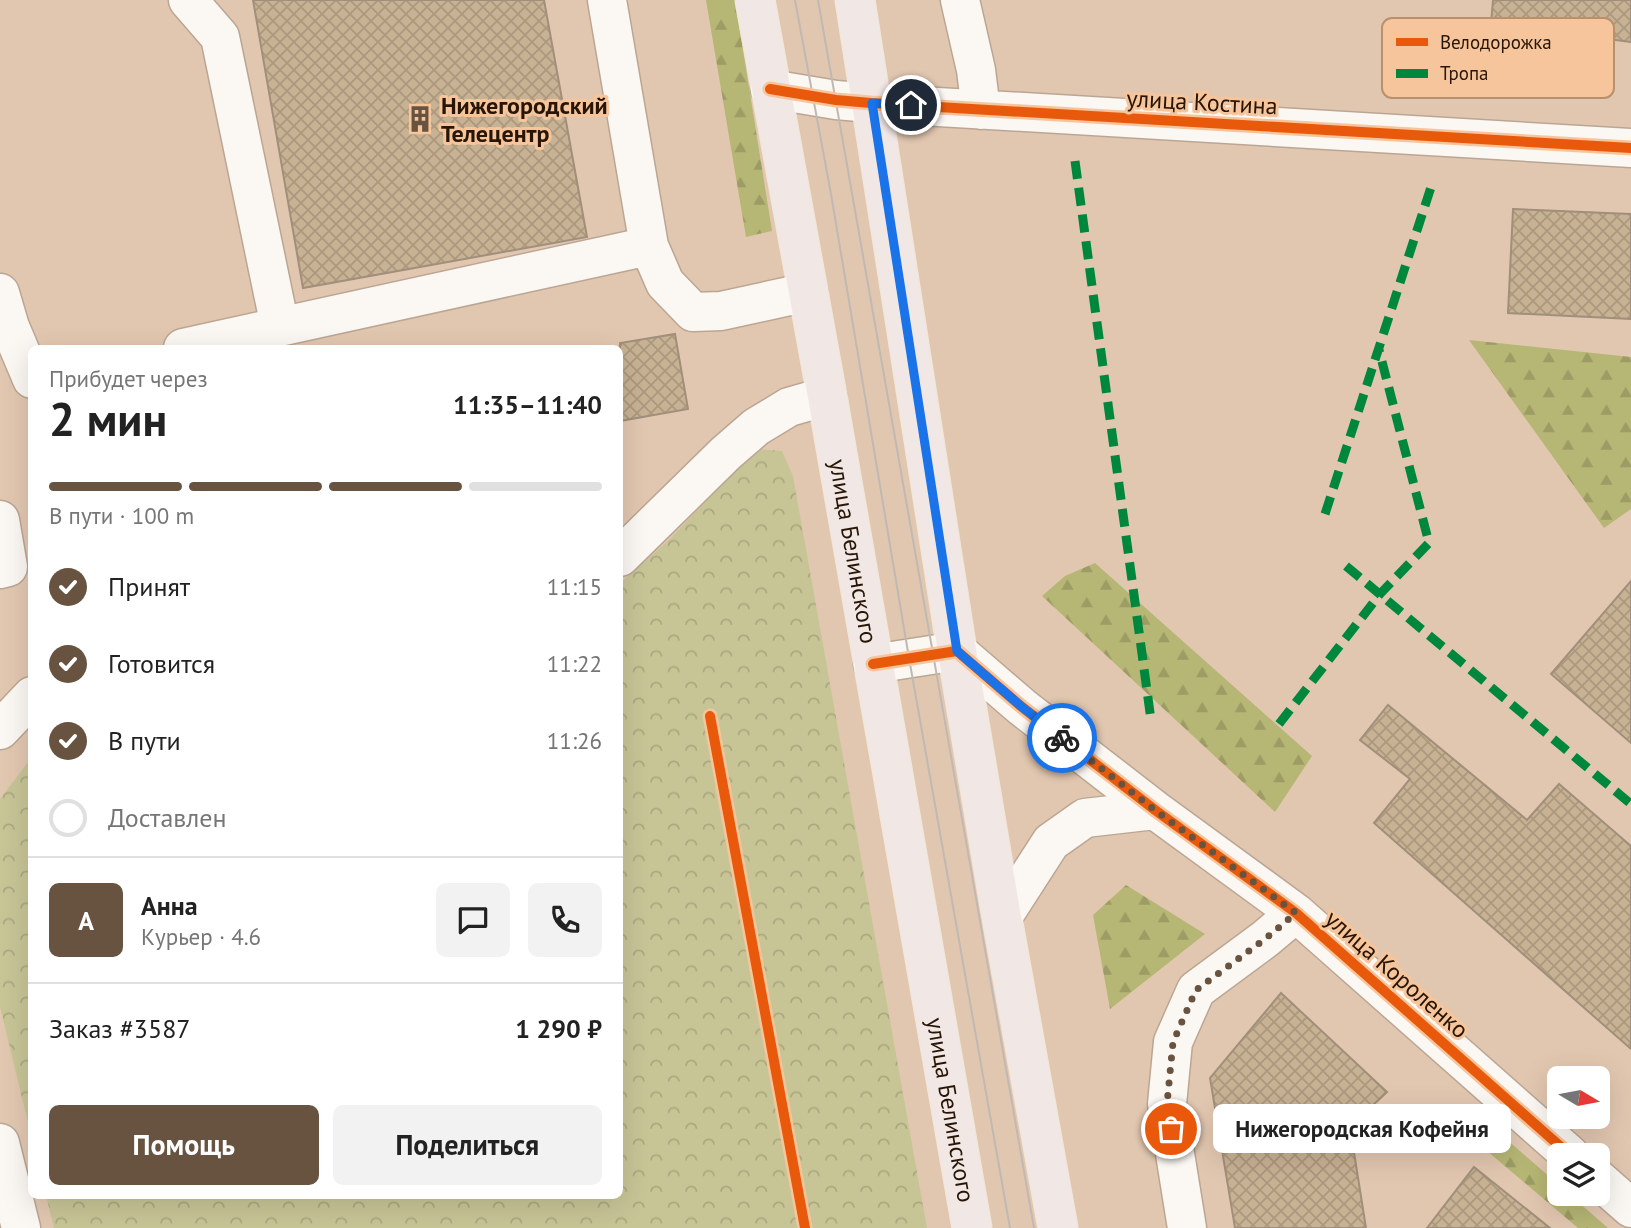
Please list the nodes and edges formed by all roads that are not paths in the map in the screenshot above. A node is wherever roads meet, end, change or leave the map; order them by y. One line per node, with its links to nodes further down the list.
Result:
1 (188, 0): 13 (street)
2 (607, 0): 10 (street)
3 (755, 0): 6 (main road, улица Белинского)
4 (855, 0): 7 (main road)
5 (960, 0): 8 (street)
6 (771, 89): 7 (street, улица Костина); 11 (main road, улица Белинского)
7 (872, 103): 8 (street, улица Костина); 22 (main road)
8 (981, 110): 9 (street, улица Костина)
9 (1631, 148)
10 (649, 247): 11 (street); 13 (street)
11 (808, 292): 18 (main road, улица Белинского)
12 (0, 293): 15 (street)
13 (280, 327): 14 (street)
14 (197, 345)
15 (28, 370)
16 (28, 381): 17 (street)
17 (0, 388)
18 (827, 396): 20 (street); 23 (main road, улица Белинского)
19 (0, 520): 21 (street)
20 (623, 554)
21 (0, 569)
22 (957, 651): 23 (street); 26 (street, улица Короленко); 28 (main road)
23 (873, 664): 34 (main road, улица Белинского)
24 (28, 700): 25 (street)
25 (0, 730)
26 (1155, 810): 27 (street, улица Короленко); 28 (street)
27 (1296, 913): 30 (street, улица Короленко); 36 (street)
28 (1002, 918): 35 (main road)
29 (0, 1143): 33 (street)
30 (1556, 1143)
31 (1610, 1190): 32 (street)
32 (1631, 1208)
33 (21, 1228)
34 (972, 1228)
35 (1058, 1228)
36 (1187, 1228)

